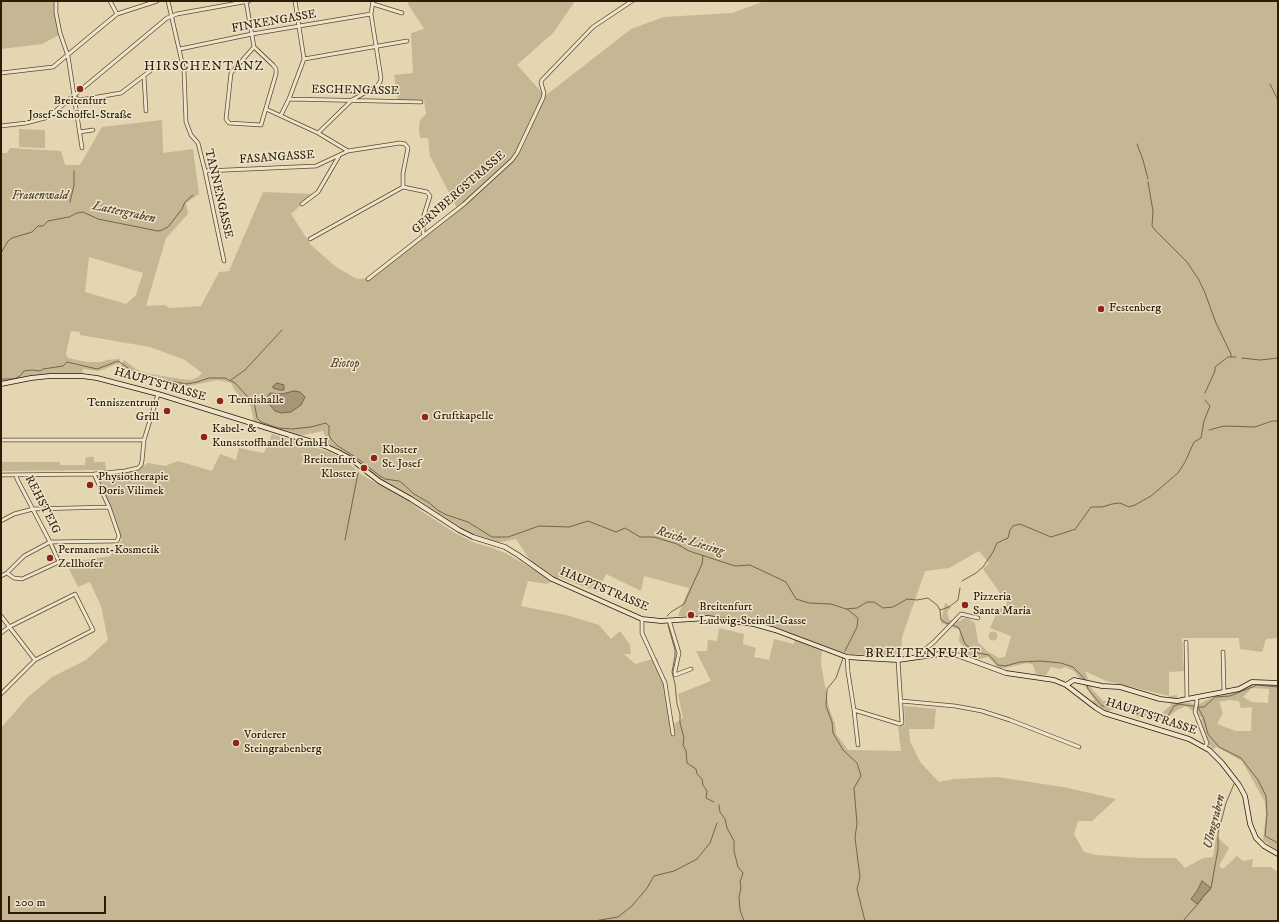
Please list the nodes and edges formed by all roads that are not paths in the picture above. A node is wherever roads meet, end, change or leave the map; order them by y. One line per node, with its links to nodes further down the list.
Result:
1 (56, 1): 19 (street)
2 (110, 1): 10 (street)
3 (157, 1): 10 (street)
4 (168, 1): 12 (street, TANNENGASSE)
5 (247, 1): 12 (street); 14 (street)
6 (294, 1): 13 (street)
7 (632, 1): 41 (street, GERNBERGSTRASSE)
8 (373, 2): 9 (street); 11 (street)
9 (402, 13)
10 (117, 14): 19 (street)
11 (371, 14): 13 (street, FINKENGASSE); 17 (street)
12 (172, 16): 18 (street, TANNENGASSE); 24 (street)
13 (299, 26): 14 (street, FINKENGASSE); 20 (street)
14 (252, 34): 16 (street); 18 (street, FINKENGASSE)
15 (407, 41): 17 (street)
16 (254, 47): 28 (street); 28 (street)
17 (377, 47): 20 (street); 26 (street)
18 (180, 49): 38 (street, TANNENGASSE)
19 (68, 56): 22 (street); 24 (street)
20 (304, 59): 25 (street)
21 (150, 71): 23 (street)
22 (1, 73)
23 (144, 76): 24 (street); 29 (street)
24 (74, 97): 31 (street); 33 (street)
25 (289, 99): 26 (street, ESCHENGASSE); 30 (street)
26 (352, 100): 27 (street, ESCHENGASSE); 34 (street)
27 (421, 102)
28 (266, 109): 30 (street)
29 (146, 110)
30 (280, 115): 34 (street)
31 (1, 126)
32 (93, 130): 33 (street)
33 (79, 132): 35 (street)
34 (318, 133): 36 (street)
35 (82, 148)
36 (348, 151): 37 (street, FASANGASSE); 39 (street)
37 (339, 156): 38 (street, FASANGASSE); 40 (street)
38 (205, 171): 43 (street, TANNENGASSE)
39 (403, 187): 41 (street); 42 (street)
40 (302, 204)
41 (425, 235): 44 (street, GERNBERGSTRASSE)
42 (310, 239)
43 (224, 261)
44 (368, 279)
45 (1, 384): 46 (main road, HAUPTSTRASSE)
46 (158, 394): 48 (street); 62 (main road, HAUPTSTRASSE)
47 (1, 440): 48 (street)
48 (144, 440): 50 (street)
49 (1, 474): 51 (street)
50 (94, 474): 51 (street); 52 (street)
51 (16, 475): 53 (street, REHSTEIG)
52 (109, 507): 53 (street); 55 (street)
53 (32, 509): 54 (street); 55 (street, REHSTEIG)
54 (1, 521)
55 (50, 542): 56 (street, REHSTEIG); 58 (street)
56 (59, 562): 57 (street, REHSTEIG); 58 (street)
57 (62, 565)
58 (7, 573): 59 (street)
59 (1, 576)
60 (1, 616): 64 (street)
61 (978, 618): 68 (street)
62 (642, 619): 63 (main road, HAUPTSTRASSE); 81 (street)
63 (669, 620): 69 (main road, HAUPTSTRASSE); 72 (street)
64 (9, 627): 65 (street); 70 (street); 70 (street)
65 (1, 633)
66 (1186, 642): 77 (street)
67 (1223, 652): 75 (street)
68 (922, 656): 71 (main road, HAUPTSTRASSE); 74 (main road, HAUPTSTRASSE)
69 (847, 657): 71 (main road, HAUPTSTRASSE); 80 (street)
70 (35, 660): 76 (street)
71 (898, 660): 79 (street)
72 (691, 669)
73 (1278, 683): 75 (main road)
74 (1066, 685): 77 (main road); 84 (main road, HAUPTSTRASSE)
75 (1224, 692): 78 (main road)
76 (1, 694)
77 (1187, 699): 78 (main road)
78 (1196, 700): 84 (street)
79 (901, 701): 80 (street); 83 (street)
80 (854, 710): 82 (street)
81 (673, 734)
82 (858, 745)
83 (1079, 747)
84 (1205, 747): 85 (main road, HAUPTSTRASSE)
85 (1278, 854)

